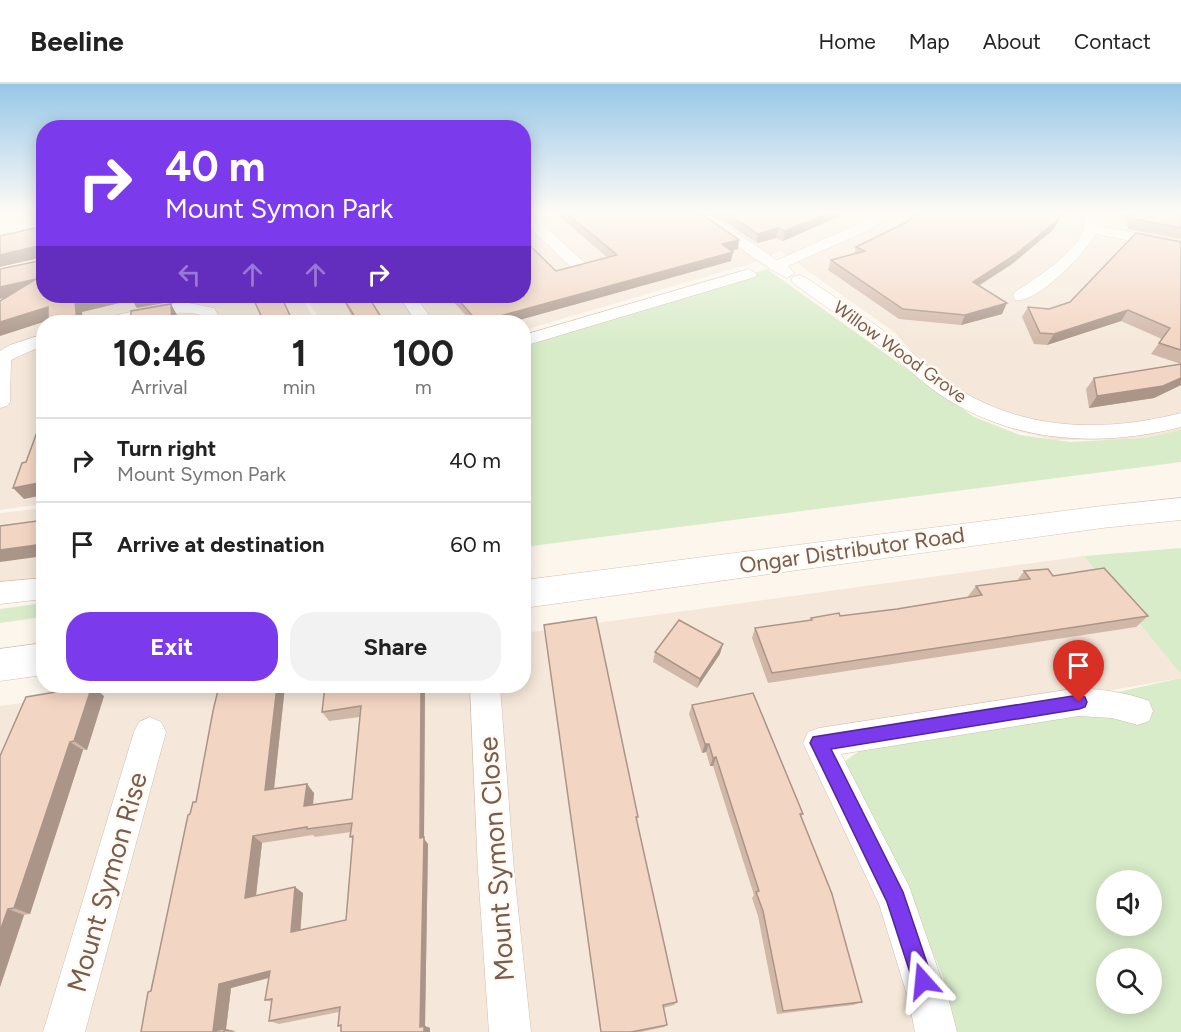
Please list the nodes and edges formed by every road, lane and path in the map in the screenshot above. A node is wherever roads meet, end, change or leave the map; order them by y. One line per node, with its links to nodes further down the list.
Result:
1 (565, 256): 5 (street)
2 (762, 256): 6 (street, Willow Wood Grove)
3 (815, 256): 6 (street)
4 (1069, 256): 8 (street)
5 (581, 268)
6 (787, 273): 14 (street, Willow Wood Grove)
7 (749, 274): 11 (street)
8 (1021, 296)
9 (141, 315): 10 (street)
10 (210, 315)
11 (531, 339)
12 (36, 342): 13 (street)
13 (0, 402)
14 (1181, 420)
15 (1181, 509): 18 (street, Ongar Distributor Road)
16 (36, 589): 17 (street)
17 (0, 593)
18 (531, 593)
19 (36, 660): 20 (street)
20 (0, 665)
21 (485, 693): 25 (street, Mount Symon Close)
22 (1138, 711): 26 (street)
23 (150, 732): 24 (street, Mount Symon Rise)
24 (63, 1032)
25 (510, 1032)
26 (936, 1032)

